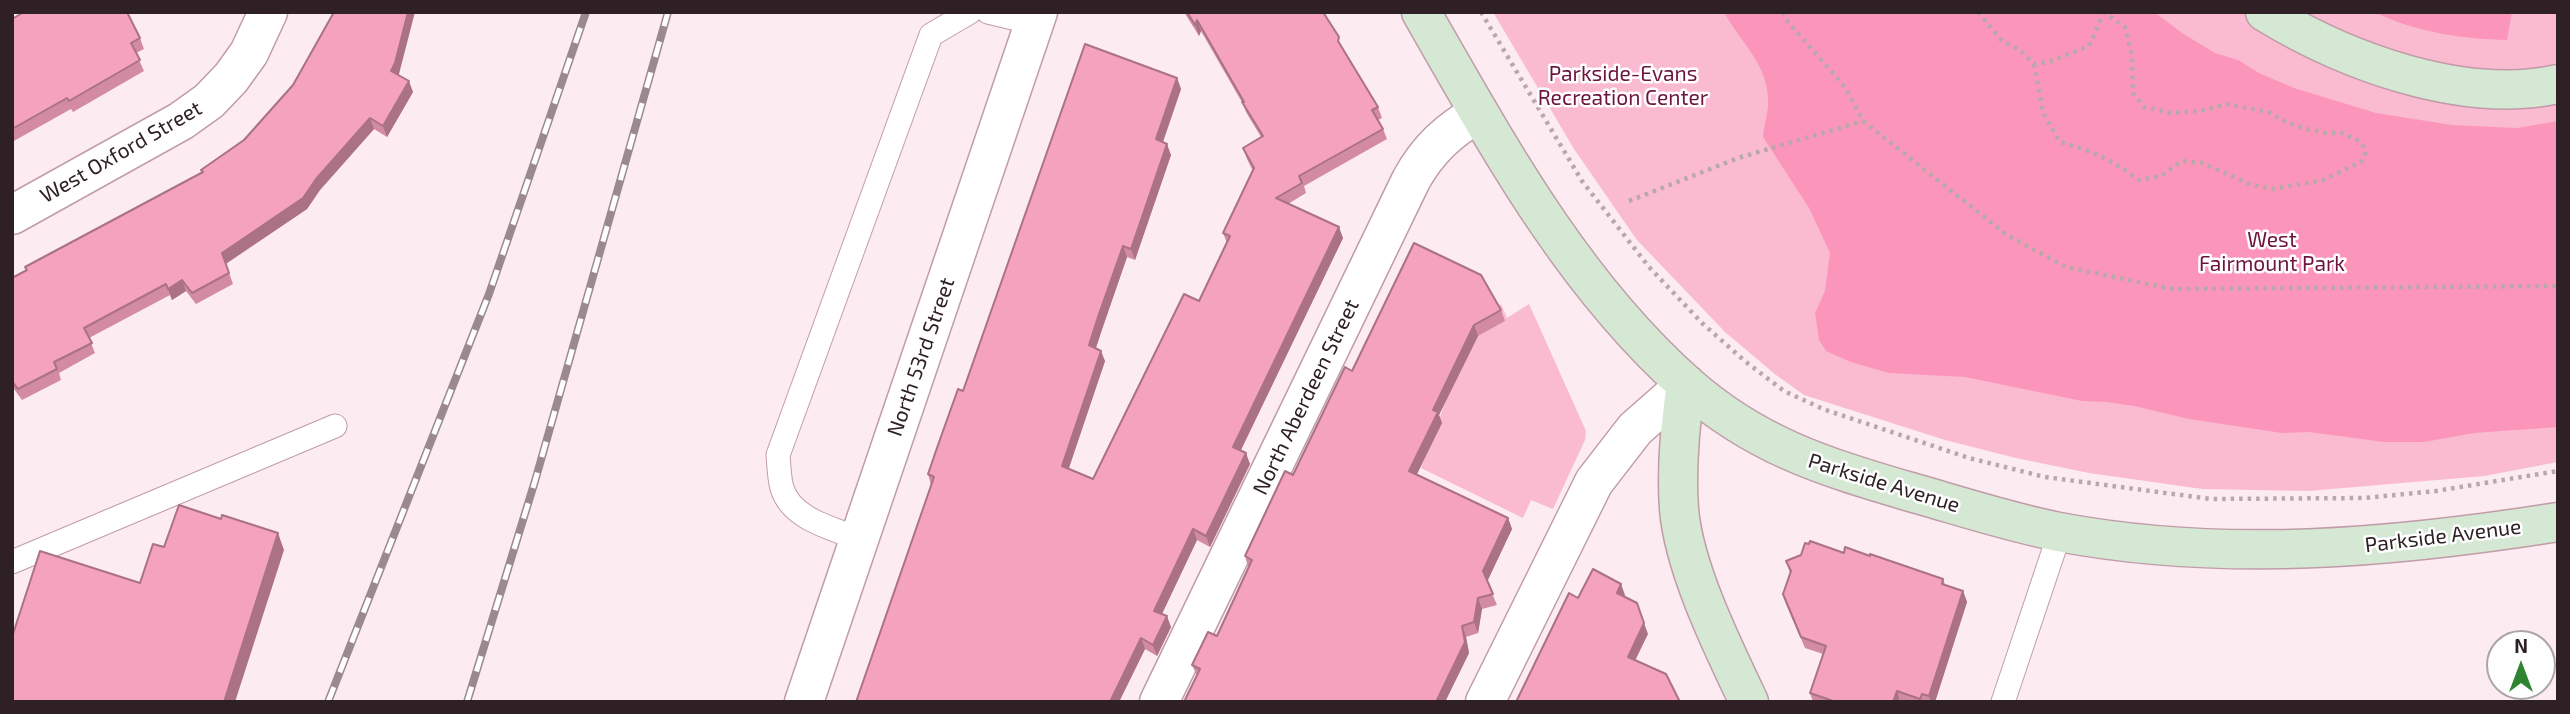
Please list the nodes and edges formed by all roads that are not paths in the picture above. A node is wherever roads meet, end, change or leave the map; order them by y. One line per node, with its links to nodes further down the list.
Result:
1 (268, 12): 9 (street, West Oxford Street)
2 (970, 12): 14 (lane)
3 (988, 12): 6 (lane)
4 (1421, 12): 8 (street, Parkside Avenue)
5 (2265, 12): 7 (street)
6 (1036, 18): 14 (street, North 53rd Street)
7 (2558, 84)
8 (1479, 113): 10 (street, Parkside Avenue); 17 (street, North Aberdeen Street)
9 (12, 215)
10 (1686, 384): 13 (street, Parkside Avenue); 18 (street); 19 (street)
11 (335, 426): 15 (lane)
12 (2558, 522): 13 (street, Parkside Avenue)
13 (2060, 532): 20 (lane)
14 (859, 539): 16 (street, North 53rd Street)
15 (12, 562)
16 (804, 702)
17 (1159, 702)
18 (1485, 702)
19 (1749, 702)
20 (2003, 702)

